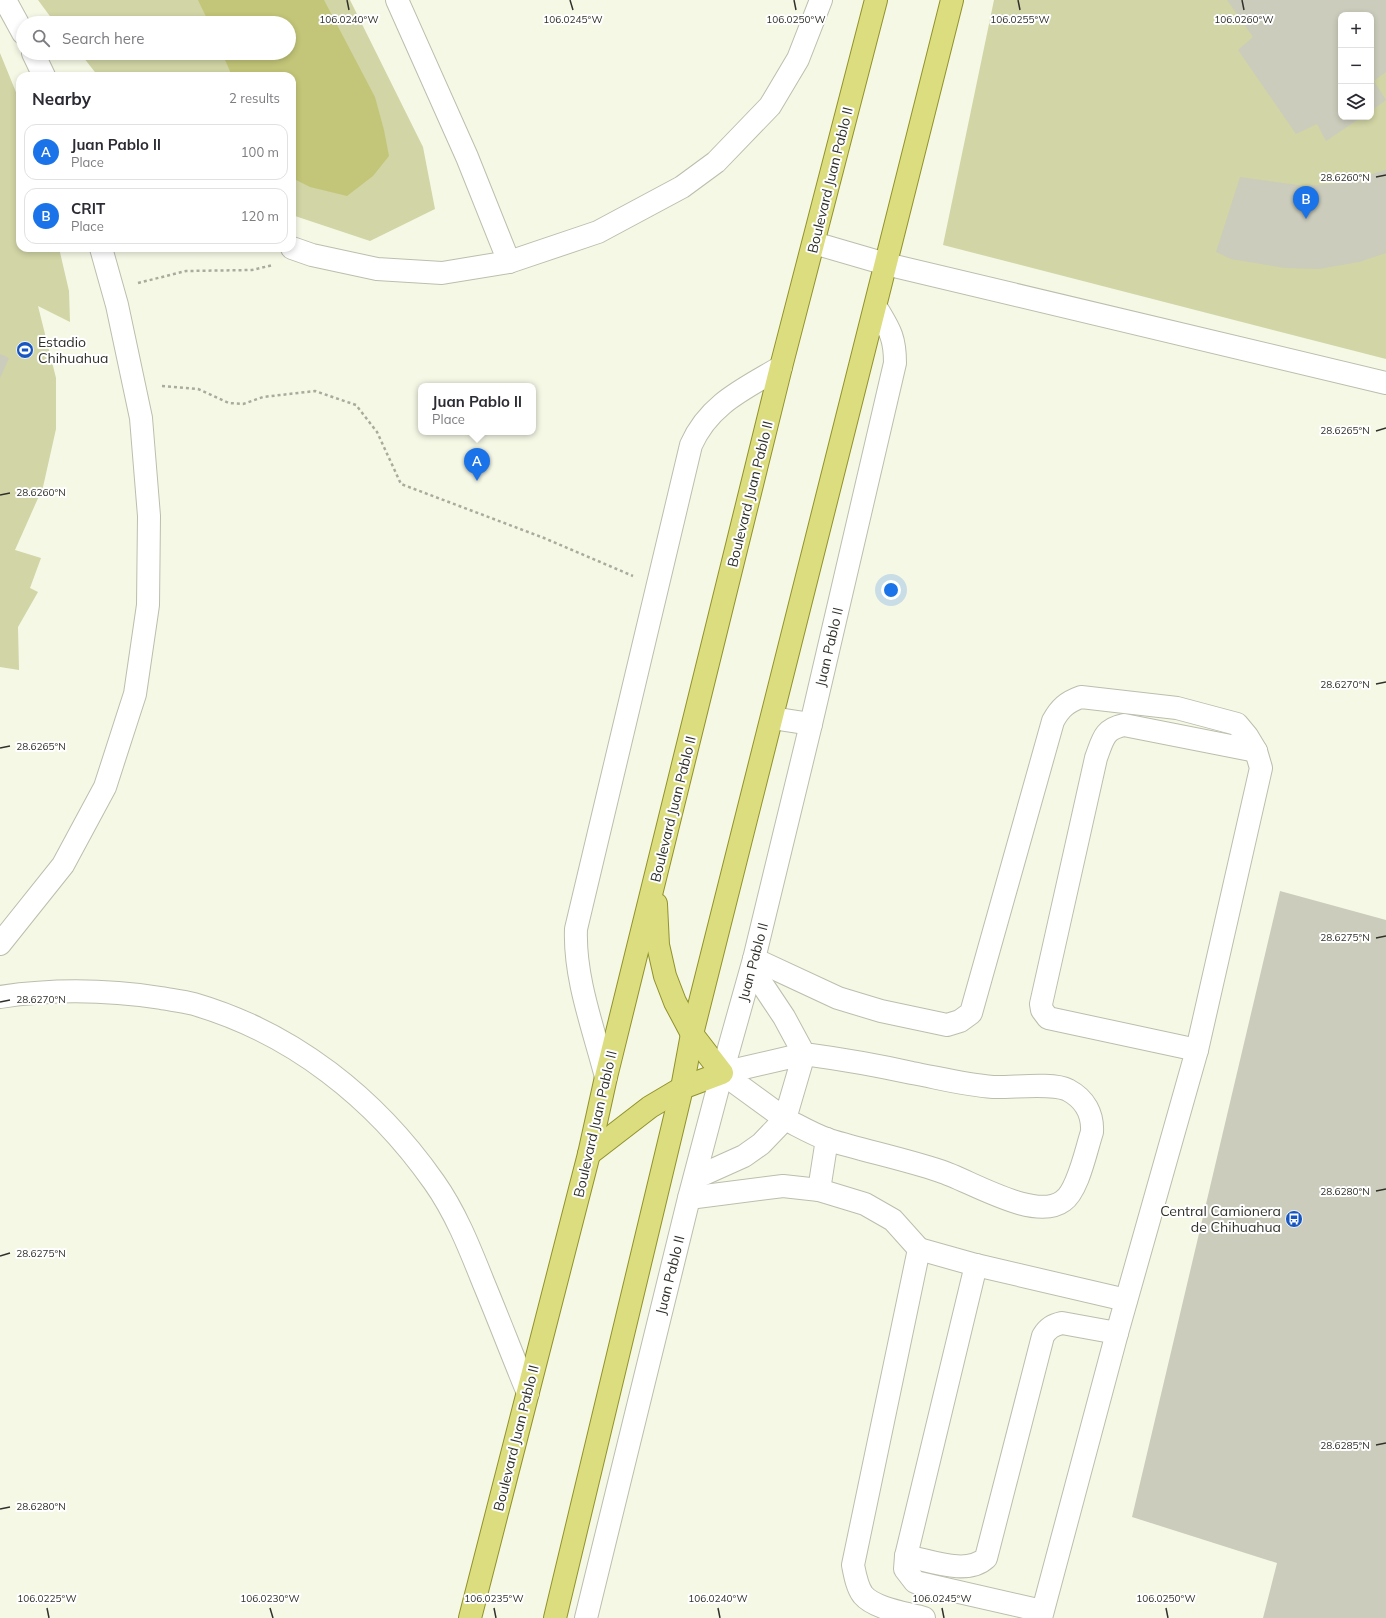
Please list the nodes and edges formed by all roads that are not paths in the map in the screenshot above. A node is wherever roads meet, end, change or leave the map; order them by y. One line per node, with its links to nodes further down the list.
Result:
1 (5, 0): 6 (lane)
2 (397, 0): 12 (lane)
3 (821, 0): 12 (lane)
4 (876, 0): 9 (main road, Boulevard Juan Pablo II)
5 (952, 0): 13 (main road)
6 (16, 20)
7 (36, 60): 8 (lane)
8 (42, 72)
9 (814, 242): 13 (lane); 15 (main road, Boulevard Juan Pablo II)
10 (302, 251): 12 (lane)
11 (102, 252): 21 (lane)
12 (509, 262)
13 (886, 264): 14 (main road); 16 (lane)
14 (876, 307): 17 (main road); 18 (lane, Juan Pablo II)
15 (781, 367): 20 (main road, Boulevard Juan Pablo II); 28 (lane)
16 (1386, 383)
17 (772, 718): 18 (lane); 24 (main road)
18 (811, 724): 22 (lane, Juan Pablo II)
19 (1256, 751): 22 (lane); 25 (lane); 25 (lane)
20 (656, 877): 24 (main road); 28 (main road, Boulevard Juan Pablo II)
21 (0, 944)
22 (753, 964): 26 (lane); 27 (lane, Juan Pablo II)
23 (0, 997): 39 (lane)
24 (692, 1034): 27 (main road); 29 (main road)
25 (1197, 1050): 37 (lane)
26 (804, 1054): 27 (lane); 30 (lane); 31 (lane)
27 (722, 1073): 29 (main road); 30 (lane); 33 (lane, Juan Pablo II)
28 (606, 1077): 32 (main road, Boulevard Juan Pablo II)
29 (682, 1088): 32 (main road); 43 (main road)
30 (784, 1119): 31 (lane); 33 (lane)
31 (827, 1139): 34 (lane)
32 (589, 1154): 39 (main road, Boulevard Juan Pablo II)
33 (692, 1188): 34 (lane); 44 (lane, Juan Pablo II)
34 (819, 1190): 35 (lane)
35 (919, 1249): 36 (lane); 45 (lane)
36 (976, 1265): 37 (lane); 40 (lane)
37 (1126, 1300): 38 (lane)
38 (1117, 1333): 40 (lane); 41 (lane)
39 (528, 1393): 42 (main road, Boulevard Juan Pablo II)
40 (906, 1556): 41 (lane)
41 (1041, 1615)
42 (470, 1618)
43 (555, 1618)
44 (586, 1618)
45 (924, 1618)

